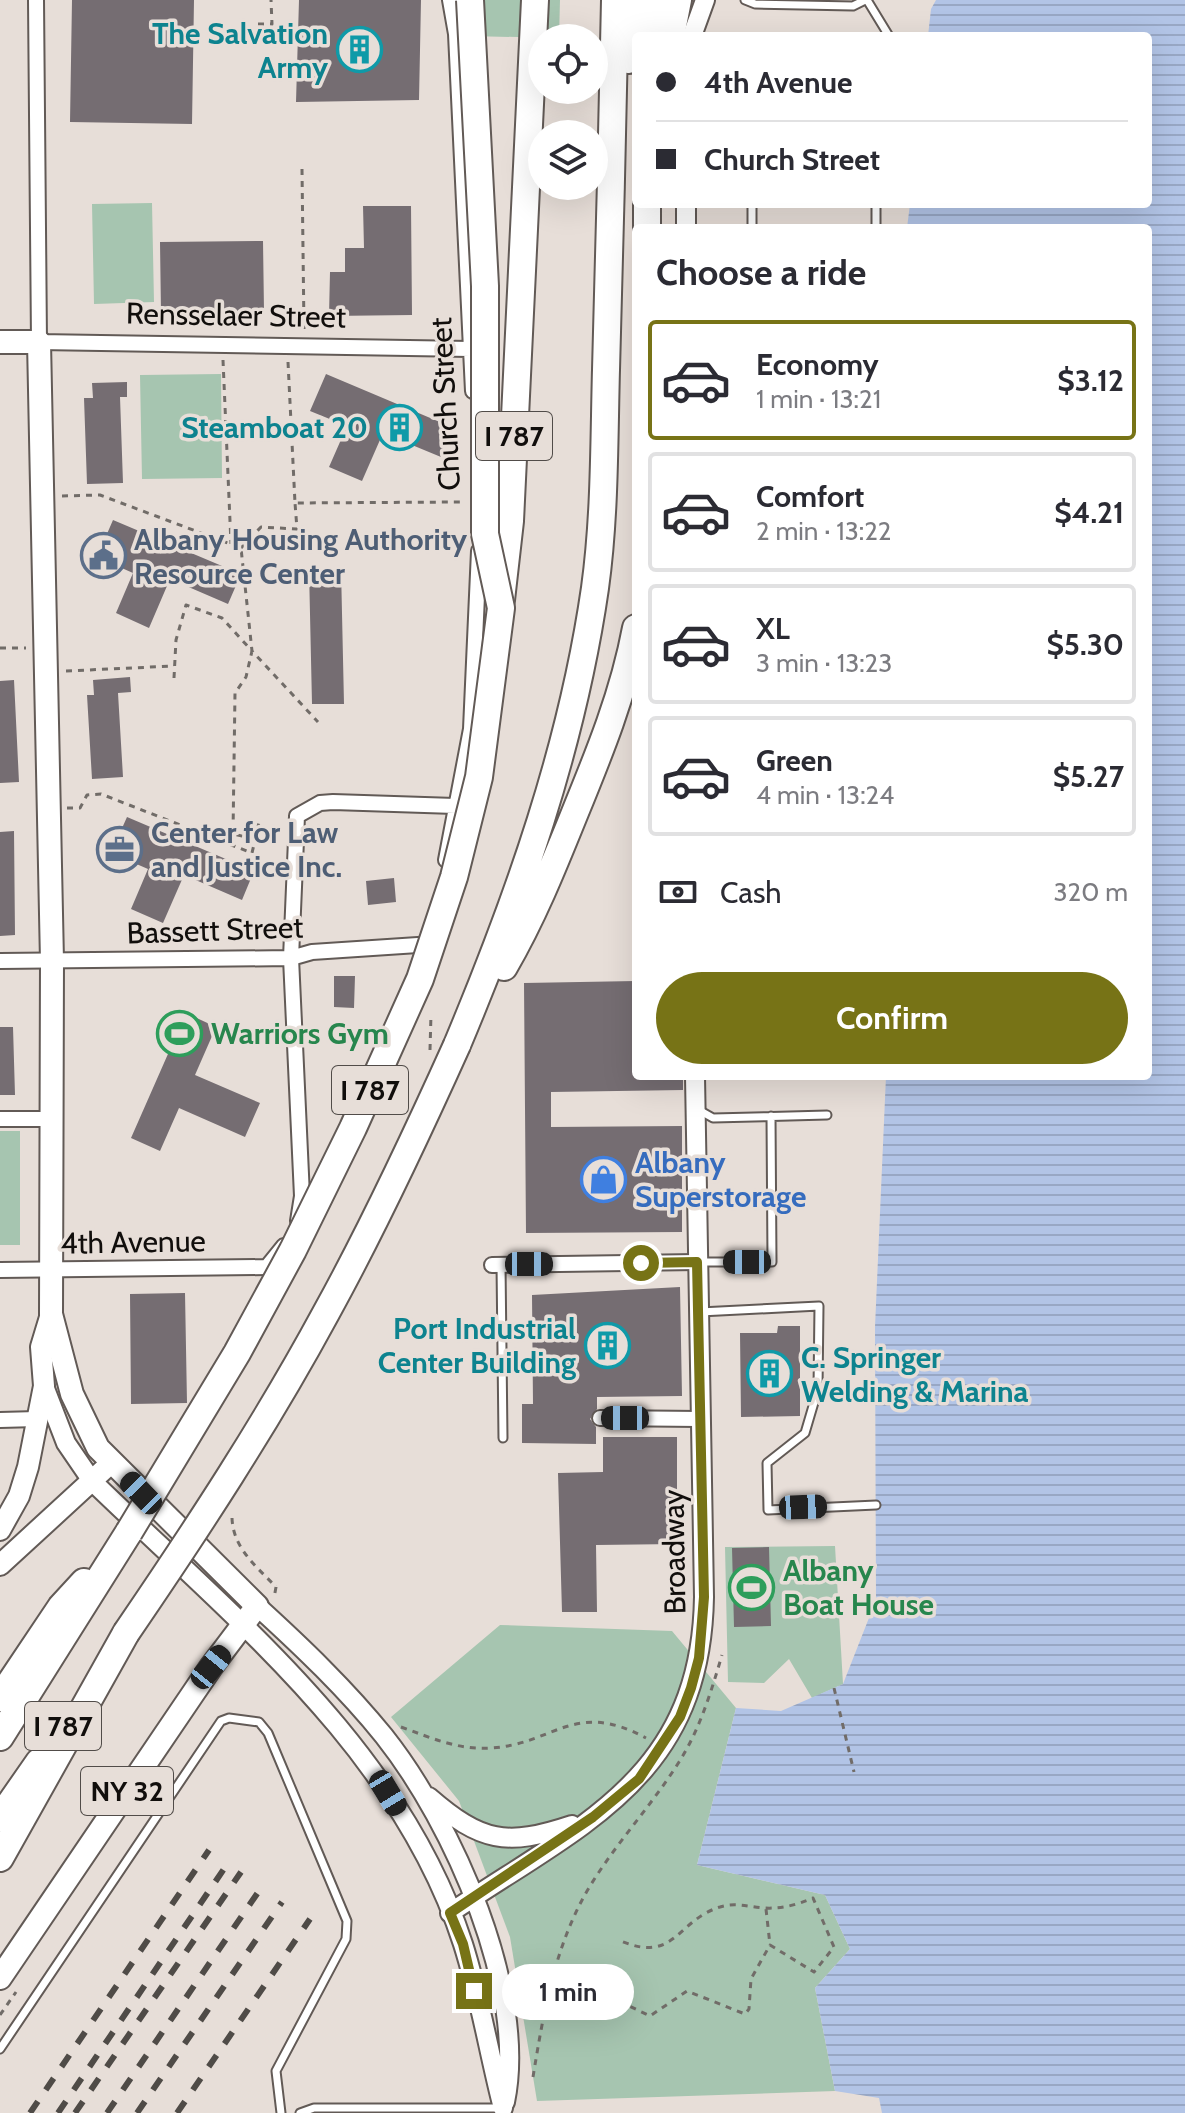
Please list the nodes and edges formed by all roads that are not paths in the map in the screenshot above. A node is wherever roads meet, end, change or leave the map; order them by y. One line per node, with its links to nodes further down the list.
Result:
1 (36, 0): 19 (street)
2 (450, 0): 20 (street, Church Street)
3 (470, 0): 21 (highway, bridge)
4 (535, 0): 21 (highway, I 787)
5 (615, 0): 17 (highway, I 787)
6 (635, 0): 17 (highway)
7 (655, 0): 13 (highway)
8 (678, 0): 14 (highway)
9 (705, 0): 15 (street)
10 (745, 0): 12 (lane)
11 (866, 0): 12 (lane); 16 (lane)
12 (755, 2)
13 (653, 32)
14 (672, 32)
15 (693, 32)
16 (886, 32)
17 (610, 258): 28 (highway, I 787)
18 (0, 342): 19 (main road, Rensselaer Street)
19 (39, 342): 20 (street, Rensselaer Street); 27 (main road)
20 (470, 349): 23 (street, Church Street)
21 (501, 608): 51 (highway, I 787, bridge)
22 (632, 642): 28 (highway)
23 (455, 806): 24 (street, Church Street); 25 (street)
24 (432, 946): 25 (street, Bassett Street)
25 (291, 958): 27 (street, Bassett Street); 37 (street, 4th Avenue)
26 (0, 961): 27 (street, Bassett Street)
27 (52, 961): 34 (main road)
28 (457, 1045): 55 (highway, I 787, bridge)
29 (695, 1080): 30 (street, Broadway)
30 (695, 1108): 32 (lane); 35 (street, Broadway)
31 (827, 1115): 32 (lane)
32 (771, 1116): 35 (lane)
33 (0, 1119): 34 (street)
34 (51, 1119): 37 (main road)
35 (697, 1262): 36 (street); 39 (street, Broadway)
36 (496, 1264): 46 (lane)
37 (51, 1269): 38 (street, 4th Avenue); 40 (main road)
38 (0, 1270)
39 (697, 1312): 44 (street, Broadway); 49 (lane)
40 (51, 1314): 41 (main road); 47 (main road)
41 (44, 1386): 43 (main road); 48 (street)
42 (600, 1418): 44 (street)
43 (37, 1419): 45 (street); 50 (main road)
44 (699, 1419): 59 (street, Broadway)
45 (0, 1420)
46 (503, 1438)
47 (111, 1463): 48 (main road); 53 (main road)
48 (92, 1481): 52 (main road); 54 (street)
49 (876, 1505)
50 (0, 1530)
51 (129, 1532): 56 (highway); 57 (highway, I 787)
52 (0, 1565)
53 (257, 1606): 54 (main road, NY 32); 58 (street)
54 (244, 1626): 63 (street); 64 (main road, NY 32)
55 (126, 1633): 60 (highway, I 787); 61 (highway)
56 (0, 1698)
57 (0, 1737)
58 (419, 1789): 59 (street); 62 (street)
59 (593, 1817): 62 (street, Broadway)
60 (0, 1818)
61 (0, 1858)
62 (474, 1897): 63 (street, Broadway); 66 (street)
63 (450, 1913): 66 (street)
64 (0, 1978)
65 (0, 2049): 67 (lane)
66 (503, 2111): 68 (lane)
67 (281, 2113)
68 (300, 2113)

